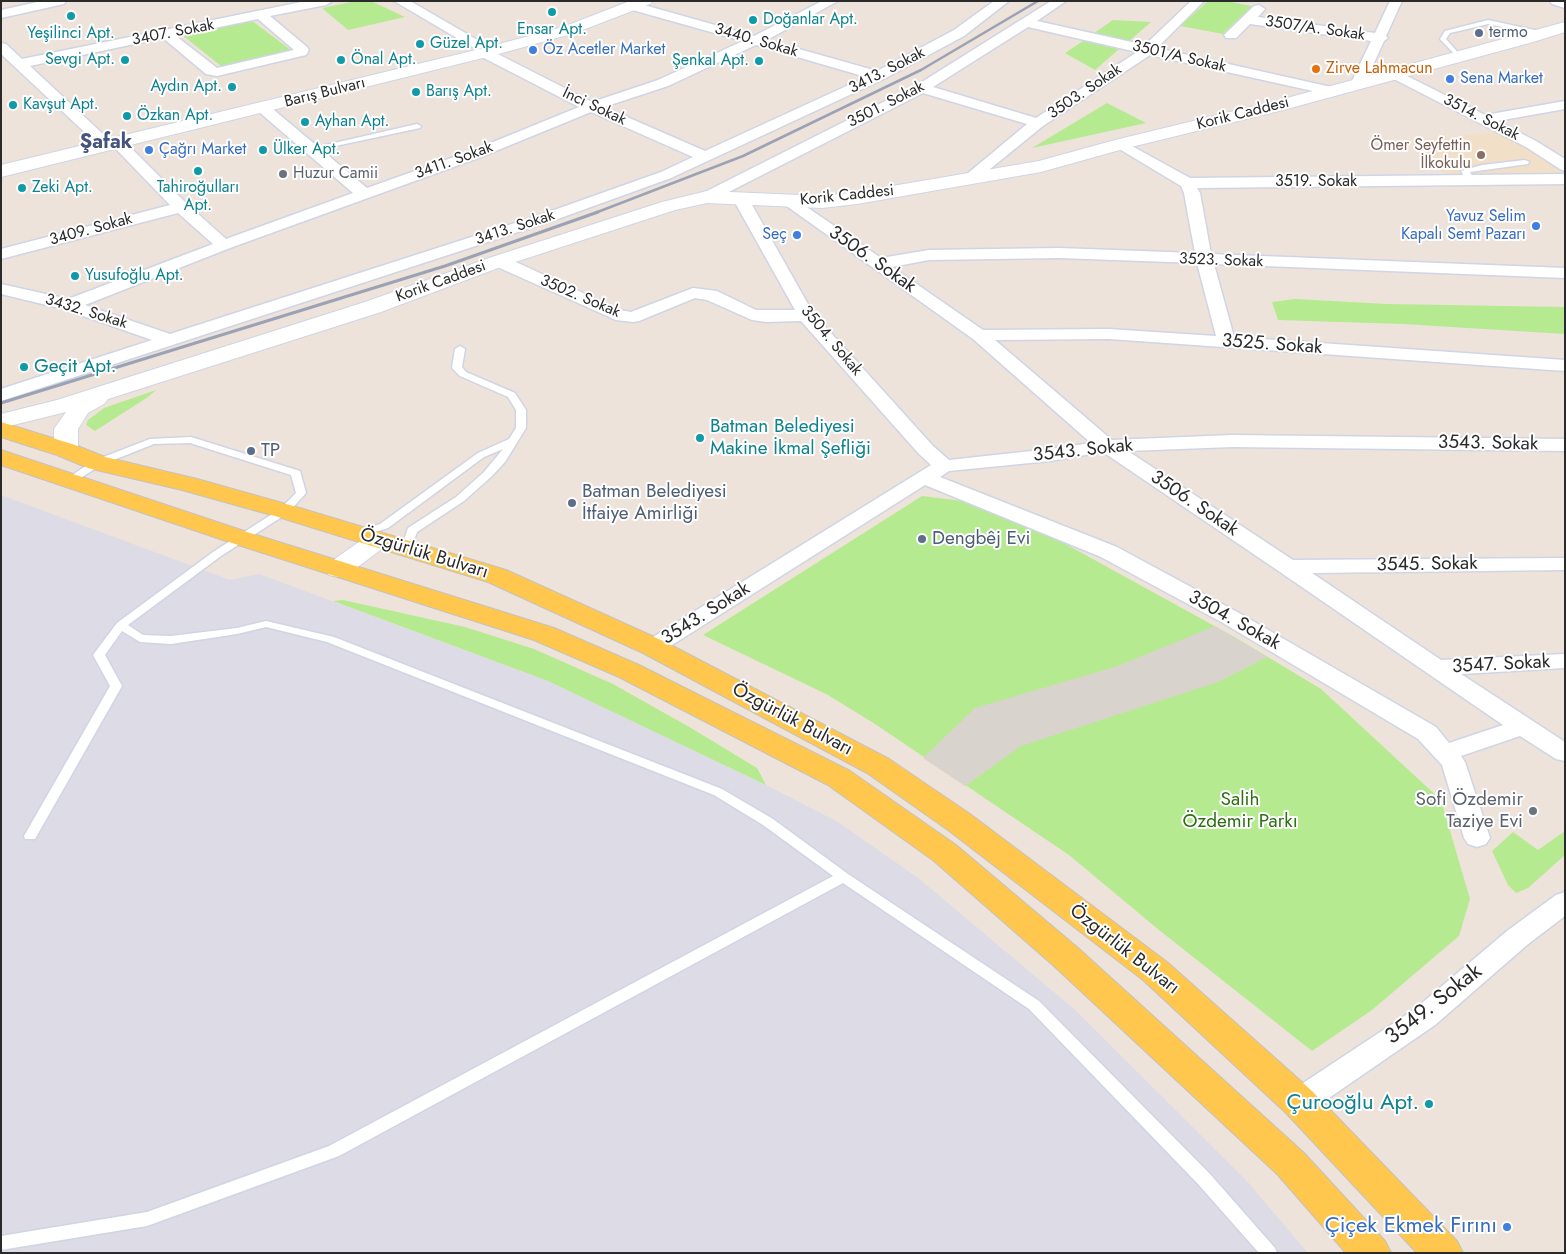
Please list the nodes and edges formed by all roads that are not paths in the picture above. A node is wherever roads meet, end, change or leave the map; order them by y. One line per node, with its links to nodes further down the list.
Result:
1 (60, 1): 14 (street)
2 (326, 1): 15 (street, 3407. Sokak)
3 (400, 1): 24 (street, İnci Sokak)
4 (616, 1): 24 (main road, Barış Bulvarı)
5 (832, 1): 22 (street, 3411. Sokak)
6 (1003, 1): 29 (street, 3413. Sokak)
7 (1060, 1): 17 (street, 3501. Sokak)
8 (1198, 1): 25 (street, 3503. Sokak)
9 (1396, 1): 21 (street)
10 (1556, 1): 12 (street)
11 (633, 3): 22 (street, 3440. Sokak); 24 (main road, Barış Bulvarı)
12 (1565, 4)
13 (1260, 8): 16 (street)
14 (1, 14)
15 (261, 15): 19 (street, 3407. Sokak); 19 (street)
16 (1250, 20): 20 (street); 21 (street, 3507/A. Sokak)
17 (1027, 23): 25 (street, 3501/A Sokak); 31 (street, 3501. Sokak)
18 (1558, 30): 26 (main road, Korik Caddesi); 26 (lane)
19 (166, 34): 27 (street, 3407. Sokak)
20 (1231, 35)
21 (1381, 38): 30 (street)
22 (756, 41): 29 (street, 3440. Sokak); 34 (street, 3411. Sokak)
23 (1, 47): 27 (street)
24 (482, 49): 34 (street, İnci Sokak); 35 (main road, Barış Bulvarı); 39 (main road, Barış Bulvarı)
25 (1148, 50): 32 (street, 3501/A Sokak); 37 (street, 3503. Sokak)
26 (1459, 58): 28 (main road, Korik Caddesi)
27 (12, 60): 39 (street)
28 (1395, 74): 30 (main road, Korik Caddesi); 36 (street, 3514. Sokak)
29 (879, 76): 43 (street, 3413. Sokak)
30 (1357, 85): 32 (main road, Korik Caddesi)
31 (922, 88): 37 (street); 53 (street, 3501. Sokak)
32 (1331, 91): 41 (main road, Korik Caddesi)
33 (1565, 105): 36 (street)
34 (591, 107): 43 (street, İnci Sokak); 52 (street, 3411. Sokak)
35 (263, 108): 40 (main road, Barış Bulvarı); 42 (street)
36 (1484, 119): 46 (street, 3514. Sokak)
37 (1038, 123): 48 (street, 3503. Sokak)
38 (417, 126): 42 (lane)
39 (100, 138): 44 (main road, Barış Bulvarı)
40 (118, 143): 47 (main road, Barış Bulvarı); 56 (street)
41 (1121, 144): 48 (main road, Korik Caddesi); 51 (street)
42 (312, 149): 52 (street)
43 (706, 157): 67 (street, 3413. Sokak)
44 (1, 161)
45 (1525, 162): 50 (lane)
46 (1565, 166)
47 (1, 171)
48 (969, 179): 55 (main road, Korik Caddesi)
49 (1565, 179): 50 (street, 3519. Sokak)
50 (1471, 181): 51 (street, 3519. Sokak)
51 (1187, 183): 59 (street)
52 (364, 194): 57 (street, 3411. Sokak)
53 (707, 197): 54 (main road, Korik Caddesi); 60 (main road, Korik Caddesi)
54 (741, 199): 55 (main road, Korik Caddesi); 65 (street, 3504. Sokak)
55 (789, 202): 61 (street, 3506. Sokak)
56 (181, 207): 57 (street); 58 (street, 3409. Sokak)
57 (224, 245): 64 (street, 3411. Sokak)
58 (1, 254)
59 (1204, 260): 61 (street, 3523. Sokak); 62 (street, 3523. Sokak); 68 (street)
60 (499, 261): 65 (street, 3502. Sokak); 71 (main road, Korik Caddesi)
61 (878, 264): 66 (street, 3506. Sokak)
62 (1565, 273)
63 (1, 289): 64 (street, 3432. Sokak)
64 (69, 305): 67 (street, 3432. Sokak)
65 (806, 315): 81 (street, 3504. Sokak)
66 (978, 335): 68 (street, 3525. Sokak); 77 (street, 3506. Sokak)
67 (169, 340): 72 (street, 3413. Sokak)
68 (1226, 341): 70 (street, 3525. Sokak)
69 (460, 349): 75 (lane)
70 (1565, 366)
71 (110, 391): 73 (main road, Korik Caddesi); 78 (main road, Korik Caddesi)
72 (1, 394)
73 (1, 421)
74 (1, 429): 78 (main road, Özgürlük Bulvarı)
75 (513, 441): 85 (lane); 87 (lane)
76 (1565, 445): 77 (street, 3543. Sokak)
77 (1107, 446): 81 (street, 3543. Sokak); 89 (street, 3506. Sokak)
78 (66, 450): 80 (main road, Özgürlük Bulvarı)
79 (1, 457): 83 (main road, Özgürlük Bulvarı)
80 (97, 463): 83 (lane); 84 (main road, Özgürlük Bulvarı); 84 (lane)
81 (944, 466): 82 (street, 3543. Sokak)
82 (924, 477): 92 (street, 3543. Sokak); 96 (street, 3504. Sokak)
83 (70, 480): 86 (main road, Özgürlük Bulvarı)
84 (284, 511): 85 (main road, Özgürlük Bulvarı); 86 (lane)
85 (368, 537): 87 (main road, Özgürlük Bulvarı); 90 (main road)
86 (241, 538): 90 (main road, Özgürlük Bulvarı); 91 (lane)
87 (412, 550): 92 (main road, Özgürlük Bulvarı)
88 (1565, 564): 89 (street, 3545. Sokak)
89 (1288, 567): 94 (street, 3506. Sokak)
90 (338, 569): 105 (main road, Özgürlük Bulvarı)
91 (121, 625): 98 (lane); 100 (lane)
92 (653, 647): 102 (main road, Özgürlük Bulvarı)
93 (1565, 661): 94 (street, 3547. Sokak)
94 (1437, 668): 95 (street, 3506. Sokak)
95 (1523, 727): 96 (street); 97 (street, 3506. Sokak)
96 (1444, 753): 99 (street, 3504. Sokak)
97 (1565, 753)
98 (30, 836)
99 (1477, 838)
100 (844, 877): 103 (lane); 104 (lane)
101 (1565, 902): 102 (street, 3549. Sokak)
102 (1299, 1102): 106 (main road, Özgürlük Bulvarı)
103 (1, 1244)
104 (1269, 1253)
105 (1371, 1253)
106 (1443, 1253)

